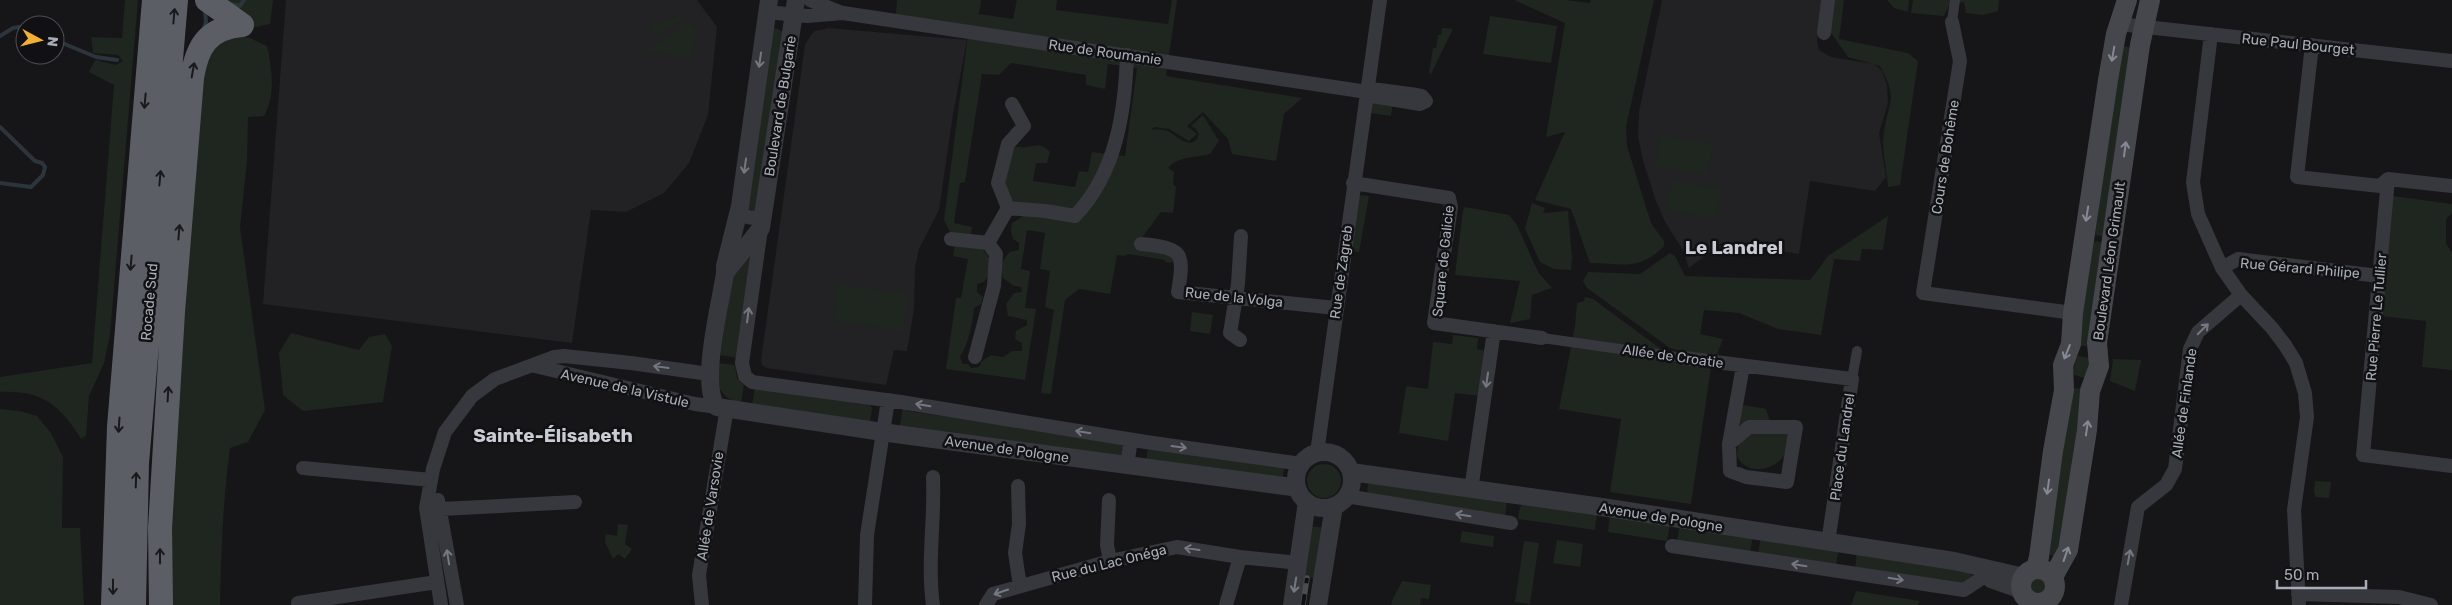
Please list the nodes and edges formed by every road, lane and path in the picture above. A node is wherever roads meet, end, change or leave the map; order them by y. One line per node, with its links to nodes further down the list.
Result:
1 (154, 0): 84 (highway, Rocade Sud, one-way to 84)
2 (176, 0): 85 (highway, Rocade Sud, one-way to 2)
3 (207, 0): 86 (highway, one-way to 3)
4 (810, 0): 12 (street, Rue de Roumanie)
5 (1380, 0): 21 (street, Rue de Zagreb)
6 (1828, 0): 16 (street)
7 (1955, 0): 13 (street)
8 (2127, 0): 14 (main road, Boulevard Léon Grimault)
9 (2150, 0): 15 (main road, Boulevard Léon Grimault)
10 (768, 6): 11 (street, Rue de Roumanie); 26 (street, Boulevard de Bulgarie, one-way to 26)
11 (795, 7): 12 (street, Rue de Roumanie); 28 (street, Boulevard de Bulgarie)
12 (843, 13): 19 (street, Rue de Roumanie)
13 (1952, 22): 39 (street, Cours de Bohême)
14 (2118, 24): 15 (street, Rue Paul Bourget); 39 (main road, Boulevard Léon Grimault, one-way to 39)
15 (2144, 27): 17 (street, Rue Paul Bourget); 81 (main road, Boulevard Léon Grimault, one-way to 15)
16 (1824, 33)
17 (2211, 34): 18 (street, Rue Paul Bourget); 33 (street)
18 (2312, 45): 20 (street, Rue Paul Bourget); 23 (street)
19 (1127, 56): 21 (street, Rue de Roumanie); 27 (street)
20 (2452, 61)
21 (1366, 92): 24 (street, Rue de Zagreb)
22 (1012, 104): 27 (street)
23 (2388, 179): 25 (street); 35 (street, Rue Pierre Le Tullier)
24 (1353, 184): 38 (street, Rue de Zagreb); 40 (street, Square de Galicie)
25 (2452, 186)
26 (740, 206): 28 (street); 34 (street, Boulevard de Bulgarie)
27 (1008, 208): 31 (street)
28 (762, 221): 34 (street, Boulevard de Bulgarie); 49 (street, Boulevard de Bulgarie, one-way to 28)
29 (1241, 236): 37 (street)
30 (951, 239): 31 (street)
31 (988, 242): 44 (street)
32 (1141, 244): 37 (street, Rue de la Volga)
33 (2222, 268): 35 (street, Rue Gérard Philipe); 36 (street)
34 (725, 273): 48 (street, Boulevard de Bulgarie)
35 (2379, 276): 59 (street, Rue Pierre Le Tullier)
36 (2241, 295): 82 (street); 96 (street, Allée de Finlande, one-way to 36)
37 (1235, 297): 38 (street, Rue de la Volga); 42 (street)
38 (1336, 308): 56 (street, Rue de Zagreb)
39 (2073, 313): 81 (main road, Boulevard Léon Grimault, one-way to 81)
40 (1494, 331): 41 (street, Allée de Croatie); 65 (street, one-way to 65)
41 (1542, 338): 45 (street, Allée de Croatie)
42 (1240, 340)
43 (1857, 351): 50 (street, Place du Landrel)
44 (975, 357)
45 (1684, 358): 47 (street, Allée de Croatie)
46 (535, 366): 48 (street, Avenue de la Vistule, one-way to 46); 52 (street, Avenue de la Vistule); 63 (street, Avenue de la Vistule)
47 (1743, 366): 50 (street, Allée de Croatie); 55 (street)
48 (709, 374): 52 (street, Boulevard de Bulgarie)
49 (745, 376): 51 (street, Avenue de Pologne)
50 (1852, 380): 72 (street, Place du Landrel)
51 (888, 400): 53 (street); 54 (street, Avenue de Pologne, one-way to 51)
52 (722, 407): 53 (street, Avenue de Pologne); 89 (street, Allée de Varsovie)
53 (883, 432): 58 (street, Avenue de Pologne); 90 (street)
54 (1131, 440): 57 (street, Avenue de Pologne, one-way to 57); 58 (street)
55 (1729, 444): 55 (street)
56 (1316, 453): 57 (street); 61 (street)
57 (1302, 464): 66 (street)
58 (1127, 465): 66 (street, Avenue de Pologne)
59 (2452, 466)
60 (303, 468): 63 (street)
61 (1351, 472): 65 (street, Avenue de Pologne); 69 (street)
62 (933, 477): 91 (street)
63 (431, 480): 70 (street); 79 (street, Avenue de la Vistule)
64 (1018, 486): 80 (street)
65 (1471, 490): 72 (street, Avenue de Pologne)
66 (1302, 496): 69 (street); 76 (street)
67 (1109, 500): 75 (street)
68 (575, 502): 70 (street)
69 (1340, 503): 71 (street, one-way to 69); 95 (street)
70 (441, 508): 88 (street, one-way to 70)
71 (1511, 523)
72 (1828, 543): 77 (street, Avenue de Pologne)
73 (1672, 546): 78 (street, Avenue de Pologne)
74 (1240, 557): 75 (street, Rue du Lac Onéga, one-way to 75); 76 (street, Rue du Lac Onéga); 93 (street)
75 (1110, 561): 80 (street, Rue du Lac Onéga)
76 (1299, 563): 94 (street, one-way to 94)
77 (1970, 565): 78 (street, Avenue de Pologne); 81 (street, Avenue de Pologne)
78 (1985, 576): 81 (street, Avenue de Pologne)
79 (437, 582): 83 (street); 87 (street, Avenue de la Vistule)
80 (1020, 586): 92 (street, Rue du Lac Onéga, one-way to 92)
81 (2037, 591)
82 (2298, 600): 97 (street)
83 (298, 603)
84 (113, 605)
85 (134, 605)
86 (161, 605)
87 (441, 605)
88 (457, 605)
89 (702, 605)
90 (865, 605)
91 (933, 605)
92 (986, 605)
93 (1226, 605)
94 (1292, 605)
95 (1318, 605)
96 (2121, 605)
97 (2432, 605)

